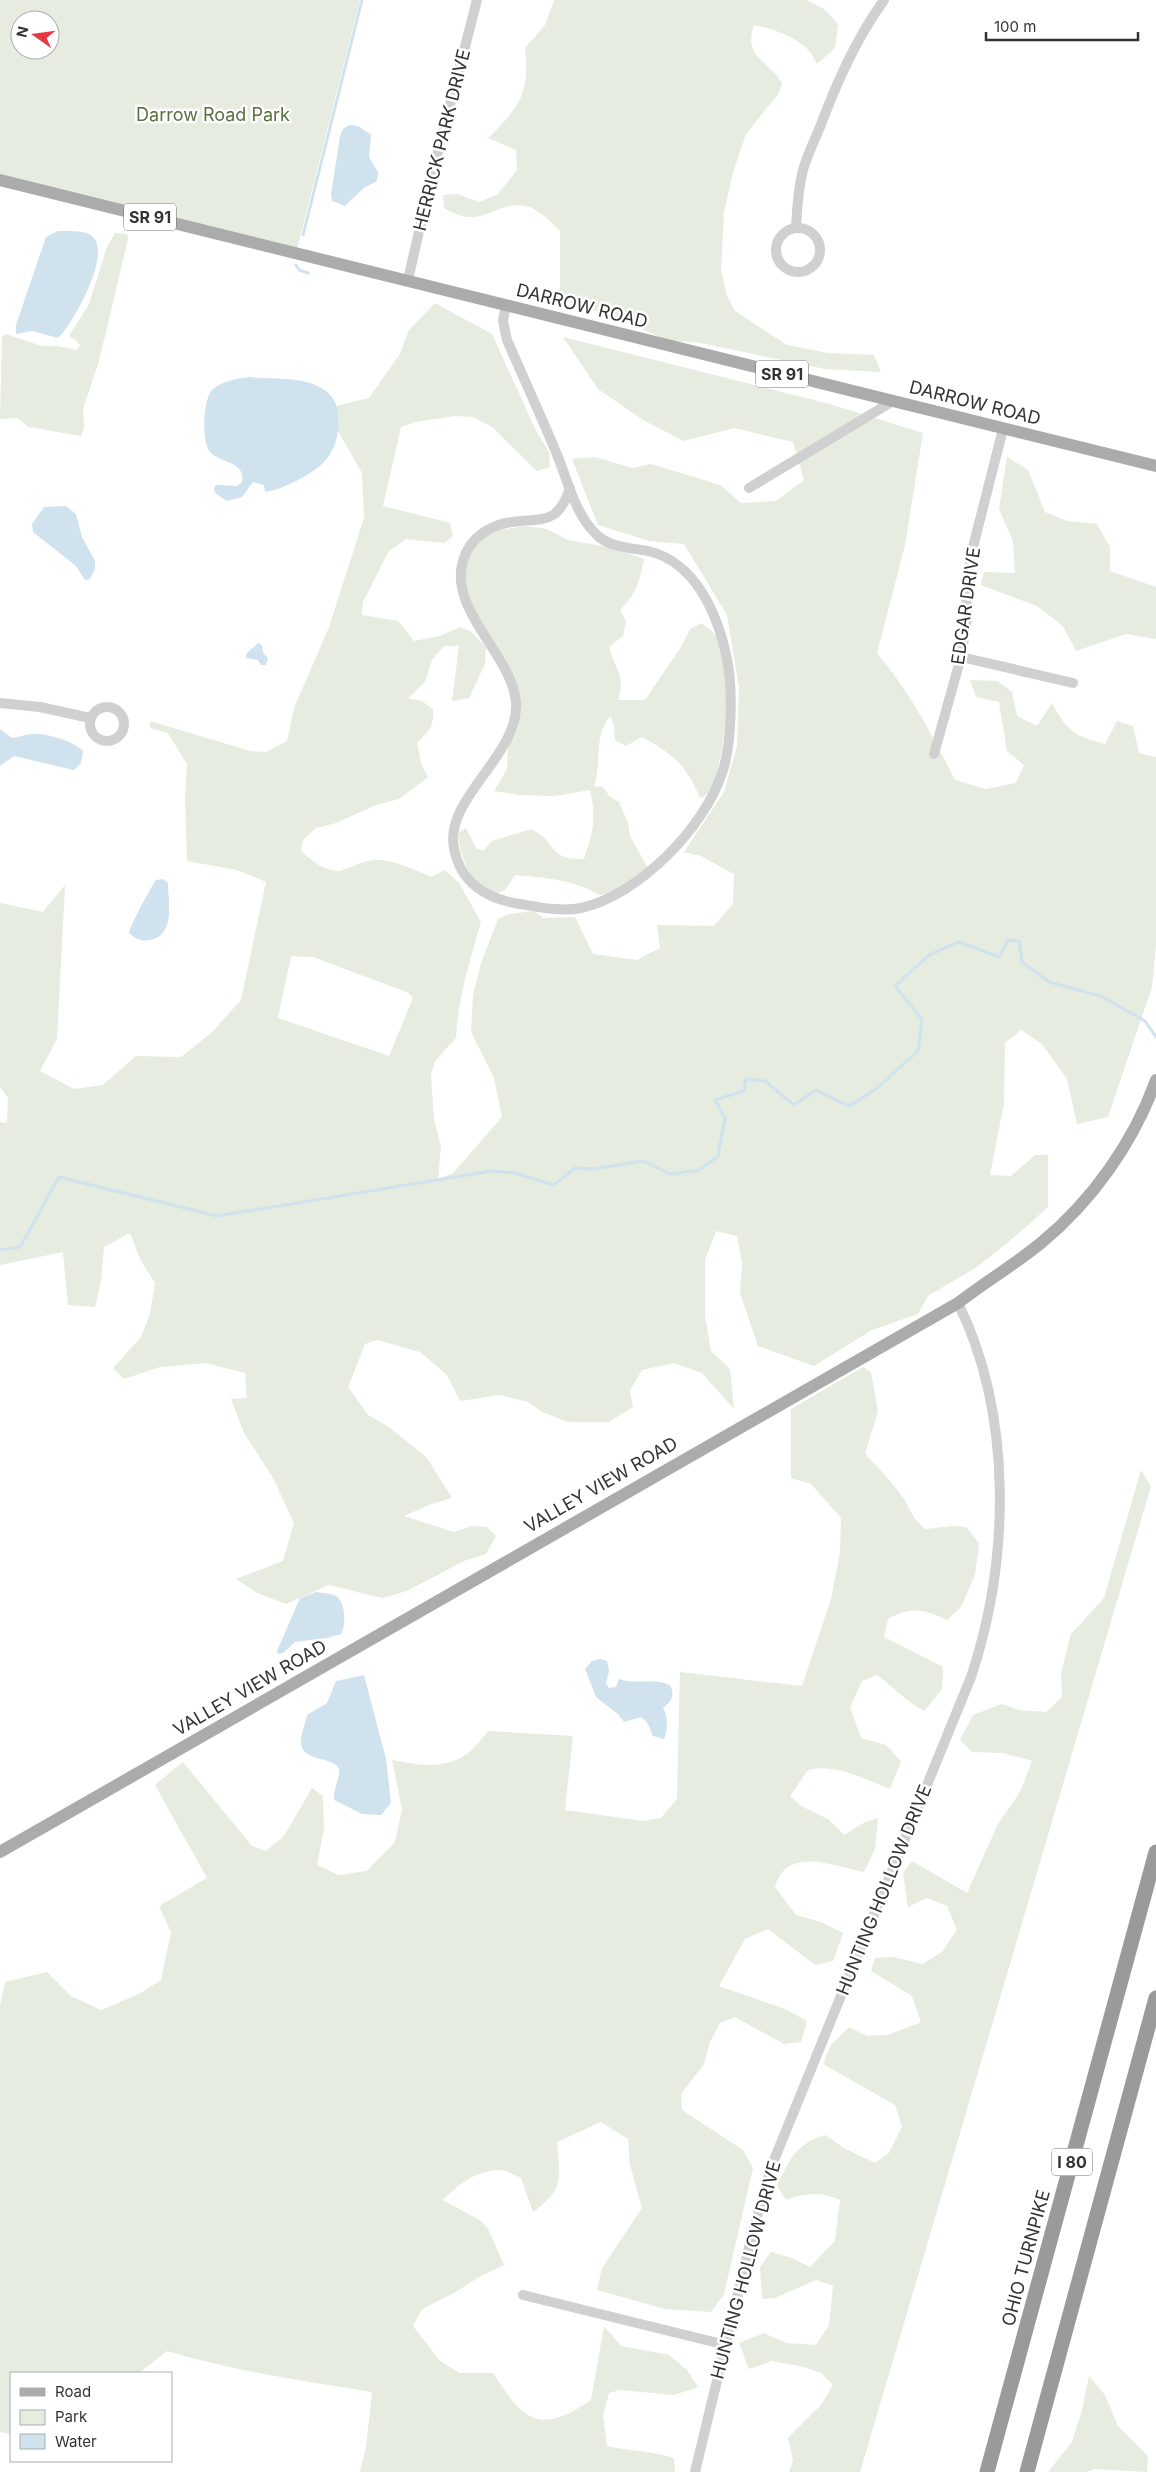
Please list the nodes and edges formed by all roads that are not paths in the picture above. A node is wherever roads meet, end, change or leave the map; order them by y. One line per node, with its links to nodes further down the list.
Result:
1 (477, 0): 5 (street, HERRICK PARK DRIVE)
2 (884, 0): 4 (street)
3 (0, 180): 5 (main road, DARROW ROAD / SR 91)
4 (796, 228): 4 (street)
5 (408, 280): 6 (main road, DARROW ROAD / SR 91)
6 (506, 305): 7 (main road, DARROW ROAD / SR 91); 10 (street)
7 (893, 401): 8 (main road, DARROW ROAD / SR 91); 11 (street)
8 (1003, 429): 9 (main road, DARROW ROAD / SR 91); 12 (street, EDGAR DRIVE)
9 (1156, 466)
10 (570, 488): 10 (street)
11 (749, 488)
12 (961, 656): 13 (street); 16 (street, EDGAR DRIVE)
13 (1073, 683)
14 (0, 703): 15 (street)
15 (90, 718)
16 (934, 754)
17 (1156, 1080): 18 (main road, VALLEY VIEW ROAD)
18 (958, 1303): 19 (main road, VALLEY VIEW ROAD); 23 (street, HUNTING HOLLOW DRIVE)
19 (0, 1852)
20 (1156, 1852): 25 (highway, OHIO TURNPIKE / I 80)
21 (1156, 1998): 26 (highway, I 80)
22 (523, 2294): 23 (street)
23 (726, 2345): 24 (street, HUNTING HOLLOW DRIVE)
24 (695, 2472)
25 (987, 2472)
26 (1027, 2472)

